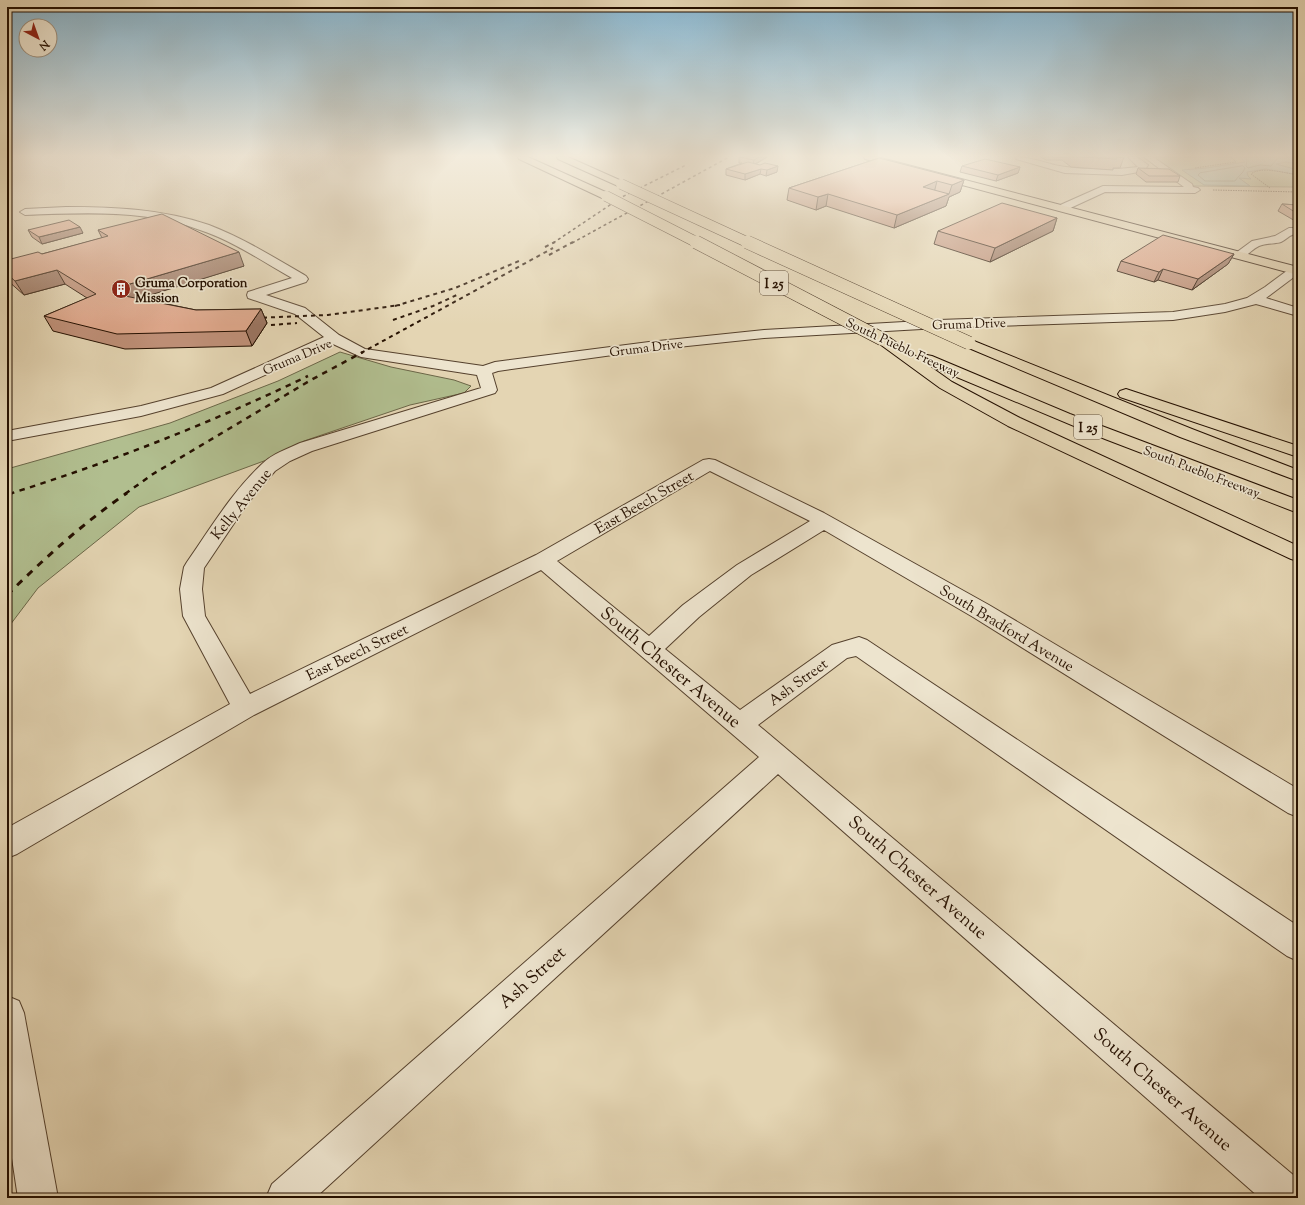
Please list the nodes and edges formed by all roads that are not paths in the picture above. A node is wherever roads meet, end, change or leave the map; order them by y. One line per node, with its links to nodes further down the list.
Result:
1 (133, 213): 10 (street)
2 (640, 213): 11 (main road, South Pueblo Freeway / I 25, bridge)
3 (685, 213): 12 (main road, South Pueblo Freeway / I 25, bridge)
4 (1082, 213): 6 (main road)
5 (1298, 231): 6 (street)
6 (1239, 255): 7 (main road)
7 (1297, 270): 8 (street, Gruma Drive)
8 (1254, 299): 9 (street); 13 (street, Gruma Drive)
9 (1298, 312)
10 (334, 338): 13 (street, Gruma Drive); 14 (street, Gruma Drive)
11 (882, 339): 18 (main road, South Pueblo Freeway / I 25); 20 (main road)
12 (969, 343): 15 (main road); 17 (main road, South Pueblo Freeway / I 25)
13 (484, 371): 23 (street, Kelly Avenue)
14 (7, 436)
15 (1298, 452)
16 (709, 464): 19 (street, South Bradford Avenue); 21 (street, East Beech Street)
17 (1298, 476)
18 (1298, 507)
19 (824, 521): 22 (street); 26 (street, South Bradford Avenue)
20 (1298, 554)
21 (543, 560): 22 (street, South Chester Avenue); 23 (street, East Beech Street)
22 (650, 649): 24 (street, South Chester Avenue)
23 (245, 708): 27 (street, East Beech Street)
24 (740, 724): 25 (street, South Chester Avenue); 28 (street, Ash Street)
25 (778, 757): 31 (street, Ash Street); 32 (street, South Chester Avenue)
26 (1298, 804)
27 (7, 844)
28 (1298, 945)
29 (7, 1013): 30 (street)
30 (38, 1198)
31 (286, 1198)
32 (1290, 1198)

